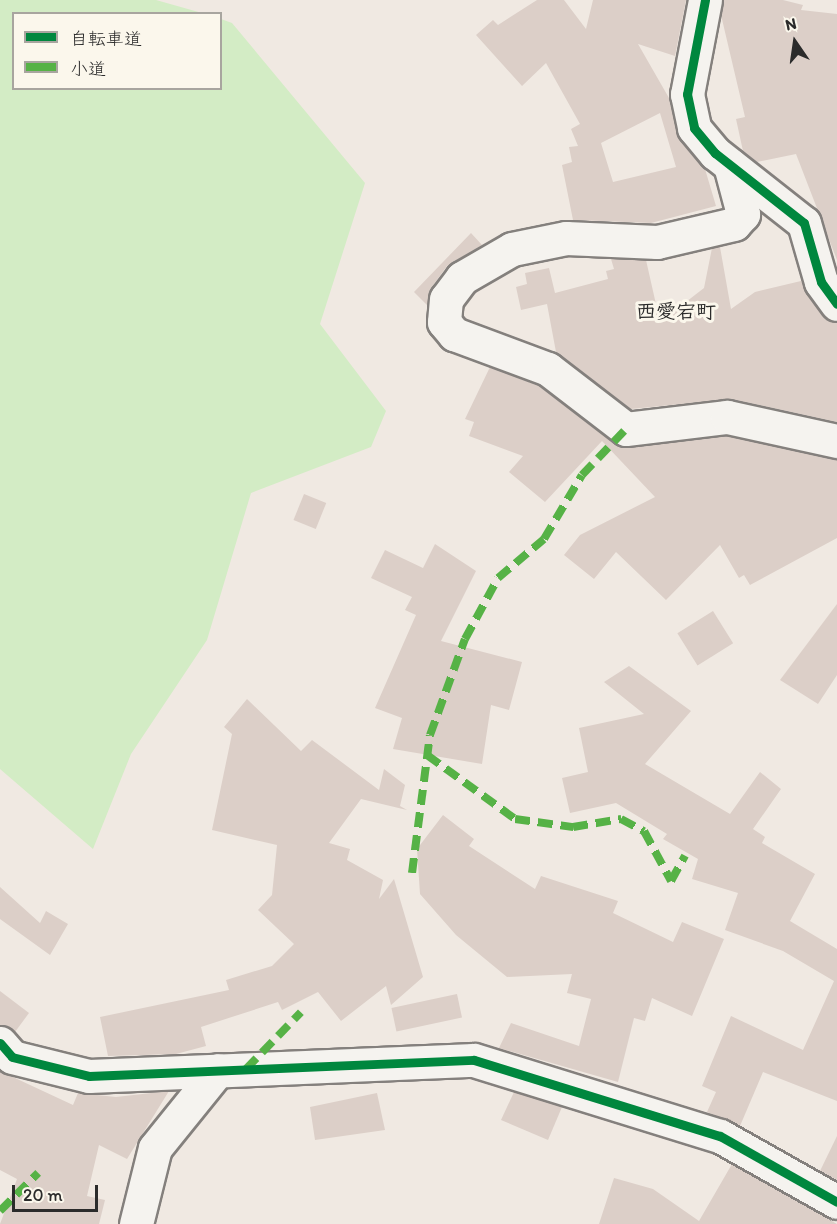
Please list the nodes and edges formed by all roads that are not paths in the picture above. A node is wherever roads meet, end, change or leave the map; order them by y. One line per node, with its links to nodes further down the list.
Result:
1 (705, 0): 2 (street)
2 (730, 165): 3 (street); 4 (street)
3 (834, 291)
4 (837, 441)
5 (0, 1043): 6 (street)
6 (218, 1070): 7 (street); 8 (street)
7 (837, 1202)
8 (136, 1224)

